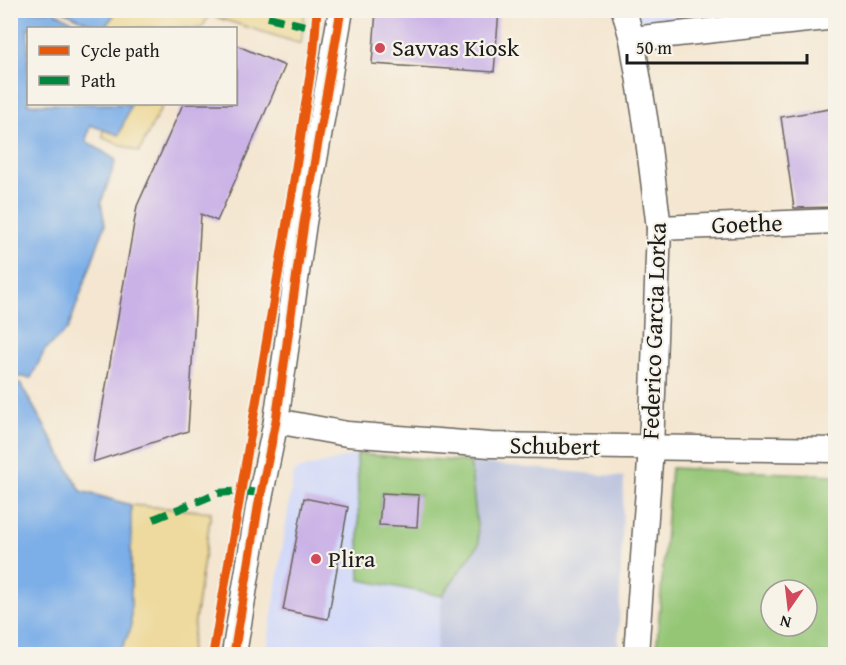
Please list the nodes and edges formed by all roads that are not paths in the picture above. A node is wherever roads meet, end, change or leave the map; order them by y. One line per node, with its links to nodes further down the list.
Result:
1 (341, 10): 7 (street)
2 (624, 10): 4 (street, Federico Garcia Lorka)
3 (836, 17): 4 (street)
4 (632, 39): 6 (street, Federico Garcia Lorka)
5 (836, 221): 6 (street, Goethe)
6 (659, 228): 8 (street, Federico Garcia Lorka)
7 (276, 421): 8 (street, Schubert); 10 (street)
8 (651, 448): 9 (street, Schubert); 11 (street, Federico Garcia Lorka)
9 (836, 450)
10 (234, 654)
11 (636, 654)

